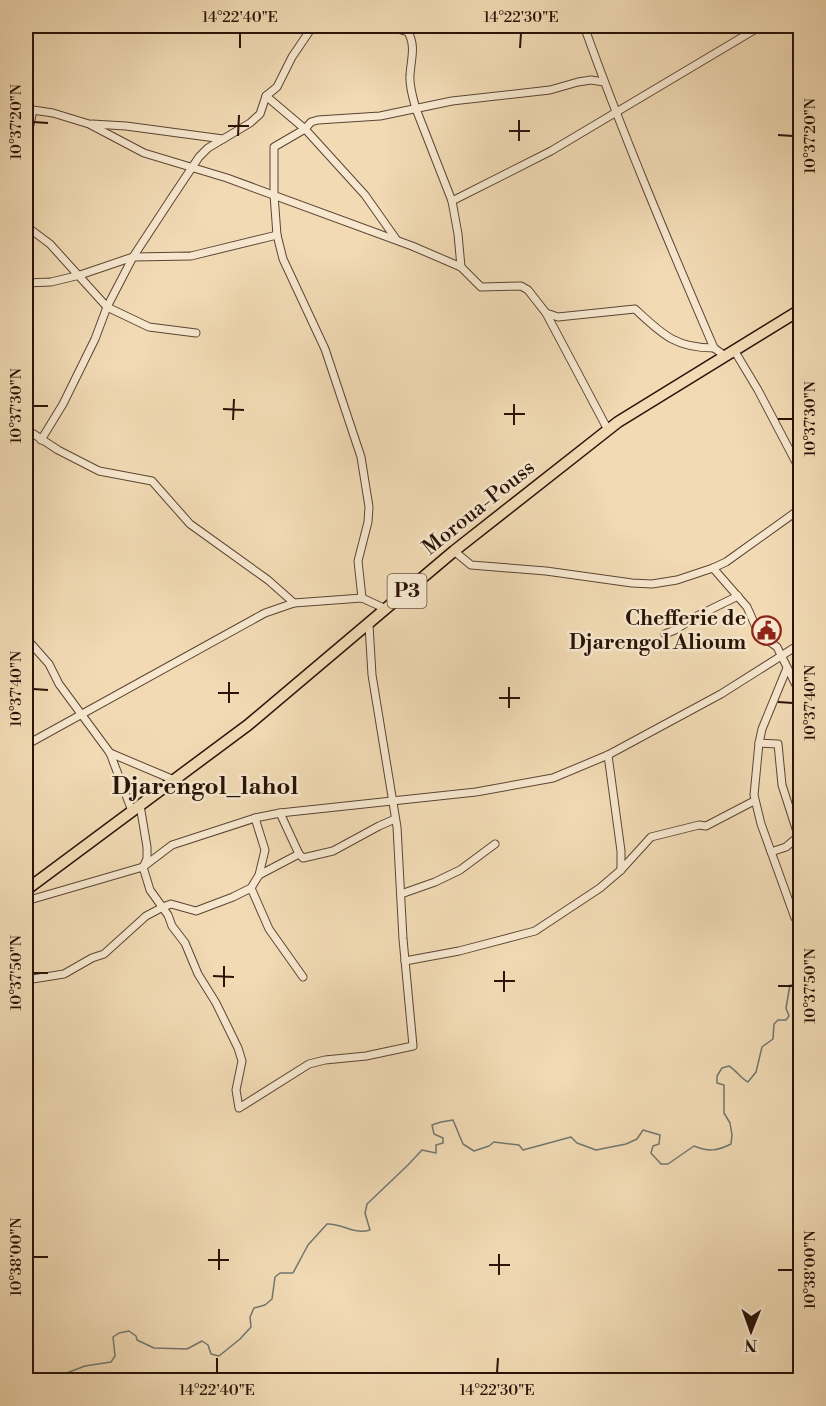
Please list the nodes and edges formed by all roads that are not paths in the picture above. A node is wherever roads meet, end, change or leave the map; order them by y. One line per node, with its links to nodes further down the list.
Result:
1 (313, 26): 6 (street)
2 (387, 26): 7 (street)
3 (584, 26): 5 (street)
4 (761, 26): 9 (street)
5 (604, 82): 7 (street); 9 (street)
6 (266, 96): 11 (street); 12 (street)
7 (416, 109): 11 (street); 16 (street)
8 (29, 110): 10 (street); 13 (street)
9 (616, 114): 16 (street); 28 (street)
10 (89, 124): 12 (street); 14 (street)
11 (304, 129): 15 (street); 19 (street)
12 (224, 139): 14 (street)
13 (26, 144)
14 (192, 167): 15 (street); 20 (street)
15 (274, 195): 18 (street); 19 (street)
16 (453, 201): 21 (street)
17 (26, 226): 22 (street)
18 (277, 236): 20 (street); 38 (street)
19 (398, 241): 21 (street)
20 (134, 257): 22 (street); 24 (street)
21 (461, 267): 26 (street)
22 (80, 275): 23 (street); 24 (street)
23 (26, 283)
24 (107, 307): 27 (street); 32 (street)
25 (801, 310): 29 (main road, Moroua-Pouss / P3)
26 (546, 313): 28 (street); 31 (street)
27 (196, 333)
28 (714, 348): 29 (street)
29 (729, 353): 31 (main road, Moroua-Pouss / P3); 33 (street)
30 (26, 429): 32 (street)
31 (608, 430): 35 (main road, Moroua-Pouss / P3)
32 (41, 440): 39 (street)
33 (801, 470)
34 (801, 509): 36 (street)
35 (454, 551): 36 (street); 40 (main road, Moroua-Pouss / P3)
36 (713, 568): 37 (street)
37 (738, 596): 42 (street); 45 (street)
38 (362, 598): 39 (street); 40 (street)
39 (294, 603): 48 (street)
40 (386, 609): 41 (main road, Moroua-Pouss / P3)
41 (369, 625): 53 (main road, Moroua-Pouss / P3); 54 (street)
42 (665, 634)
43 (26, 638): 48 (street)
44 (801, 644): 45 (street)
45 (780, 655): 46 (street); 52 (street)
46 (787, 668): 47 (street); 49 (street)
47 (801, 693)
48 (81, 714): 50 (street); 51 (street)
49 (759, 743): 55 (street); 60 (street)
50 (26, 745)
51 (110, 753): 53 (street); 56 (street)
52 (608, 755): 54 (street); 65 (street)
53 (174, 780): 56 (main road, Moroua-Pouss / P3)
54 (391, 800): 57 (street); 59 (street)
55 (754, 801): 62 (street); 65 (street)
56 (136, 808): 64 (street); 68 (main road, Moroua-Pouss / P3)
57 (280, 813): 58 (street); 63 (street)
58 (255, 818): 64 (street); 66 (street)
59 (395, 819): 63 (street); 69 (street)
60 (800, 837): 62 (street)
61 (495, 844): 69 (street)
62 (771, 852): 72 (street)
63 (299, 854): 66 (street)
64 (143, 867): 70 (street); 71 (street)
65 (621, 870): 73 (street)
66 (259, 875): 67 (street)
67 (251, 888): 71 (street); 74 (street)
68 (26, 890)
69 (401, 894): 73 (street)
70 (26, 901)
71 (163, 907): 73 (street); 75 (street)
72 (795, 918)
73 (405, 961)
74 (303, 977)
75 (26, 980)

